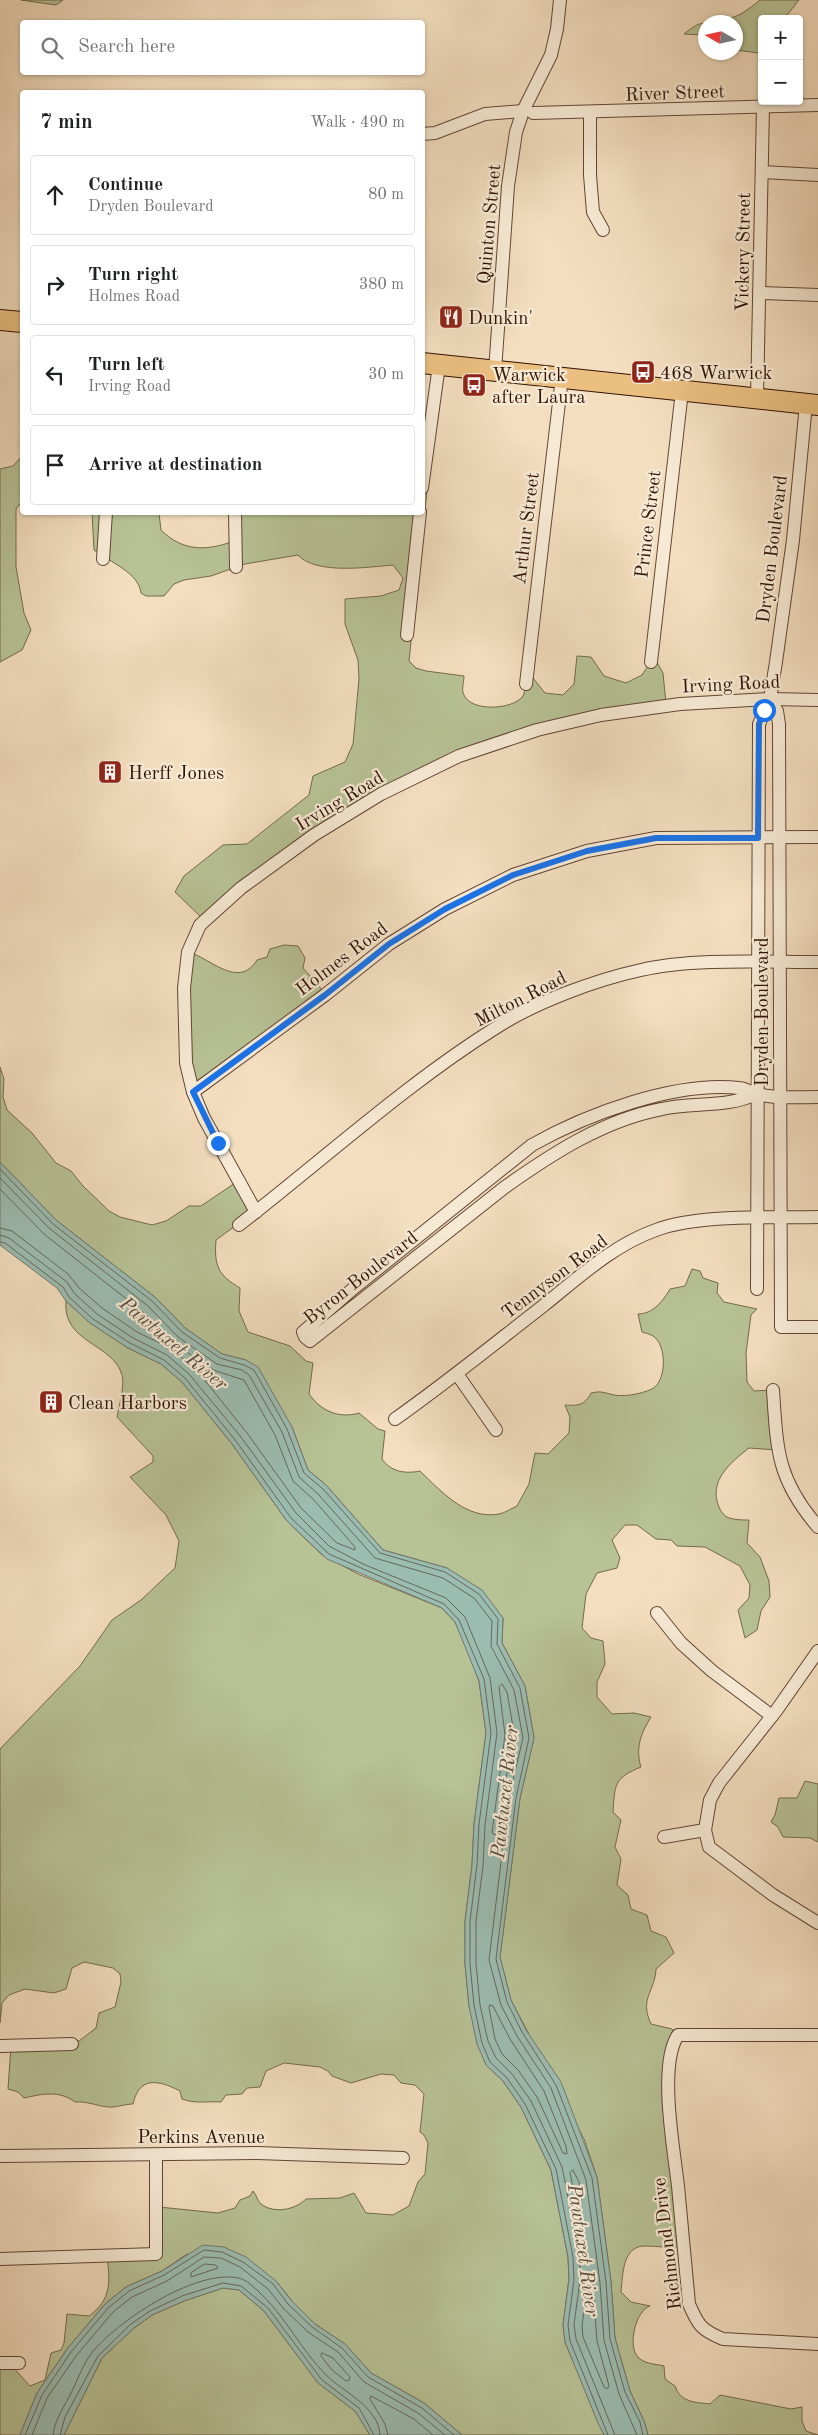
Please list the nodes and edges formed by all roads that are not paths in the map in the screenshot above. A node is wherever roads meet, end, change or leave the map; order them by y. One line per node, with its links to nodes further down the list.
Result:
1 (560, 0): 4 (street, Quinton Street)
2 (818, 105): 3 (street, River Street)
3 (763, 107): 5 (street, River Street); 7 (street, Vickery Street)
4 (528, 112): 5 (street, River Street); 6 (street, River Street); 17 (street, Quinton Street)
5 (590, 113): 9 (street)
6 (425, 134)
7 (762, 172): 8 (street); 10 (street, Vickery Street)
8 (818, 175)
9 (603, 230)
10 (760, 293): 11 (street); 20 (street, Vickery Street)
11 (818, 295)
12 (0, 309): 13 (main road)
13 (20, 311)
14 (0, 320): 15 (main road)
15 (20, 322)
16 (431, 364): 17 (main road); 22 (street)
17 (496, 371): 18 (main road)
18 (562, 377): 19 (main road); 30 (street, Arthur Street)
19 (682, 391): 20 (main road); 29 (street, Prince Street)
20 (757, 398): 21 (main road)
21 (812, 404): 31 (street, Dryden Boulevard)
22 (425, 447)
23 (106, 515): 26 (street)
24 (235, 515): 27 (street)
25 (420, 515): 28 (street)
26 (103, 559)
27 (236, 567)
28 (407, 635)
29 (651, 662)
30 (526, 684)
31 (770, 699): 32 (street, Irving Road); 34 (street, Dryden Boulevard); 35 (street, Dryden Boulevard); 39 (street, Irving Road)
32 (818, 700)
33 (818, 837): 35 (street, Holmes Road)
34 (758, 838): 35 (street, Holmes Road); 36 (street, Dryden Boulevard); 39 (street, Holmes Road)
35 (781, 838): 37 (street, Dryden Boulevard)
36 (760, 962): 37 (street, Milton Road); 40 (street, Dryden Boulevard); 47 (street, Milton Road)
37 (780, 962): 38 (street, Milton Road); 42 (street, Dryden Boulevard)
38 (818, 962)
39 (193, 1092): 47 (street, Irving Road)
40 (756, 1094): 42 (street, Byron Boulevard); 43 (street, Byron Boulevard); 44 (street, Byron Boulevard); 49 (street, Dryden Boulevard)
41 (818, 1096): 42 (street, Byron Boulevard)
42 (780, 1098): 50 (street, Dryden Boulevard)
43 (571, 1125): 44 (street); 45 (street, Byron Boulevard)
44 (578, 1141): 46 (street, Byron Boulevard)
45 (468, 1197): 46 (street); 46 (street, Byron Boulevard)
46 (477, 1209)
47 (256, 1212): 51 (street, Milton Road)
48 (818, 1217): 50 (street, Tennyson Road)
49 (757, 1218): 50 (street, Tennyson Road); 52 (street, Dryden Boulevard); 54 (street, Tennyson Road)
50 (780, 1218): 53 (street, Dryden Boulevard)
51 (239, 1225)
52 (757, 1289)
53 (818, 1327)
54 (457, 1374): 56 (street, Tennyson Road); 57 (street)
55 (772, 1390): 58 (street)
56 (395, 1419)
57 (496, 1430)
58 (818, 1527)
59 (657, 1613): 61 (street)
60 (818, 1651): 61 (street)
61 (772, 1716): 62 (street)
62 (705, 1830): 63 (street); 64 (street)
63 (664, 1837)
64 (818, 1923)
65 (818, 2035): 72 (street, Richmond Drive)
66 (72, 2044): 67 (street)
67 (0, 2046)
68 (156, 2155): 69 (street, Perkins Avenue); 70 (street, Perkins Avenue); 71 (street)
69 (0, 2156)
70 (403, 2158)
71 (0, 2259)
72 (818, 2344)
73 (0, 2363): 74 (street)
74 (19, 2363)

